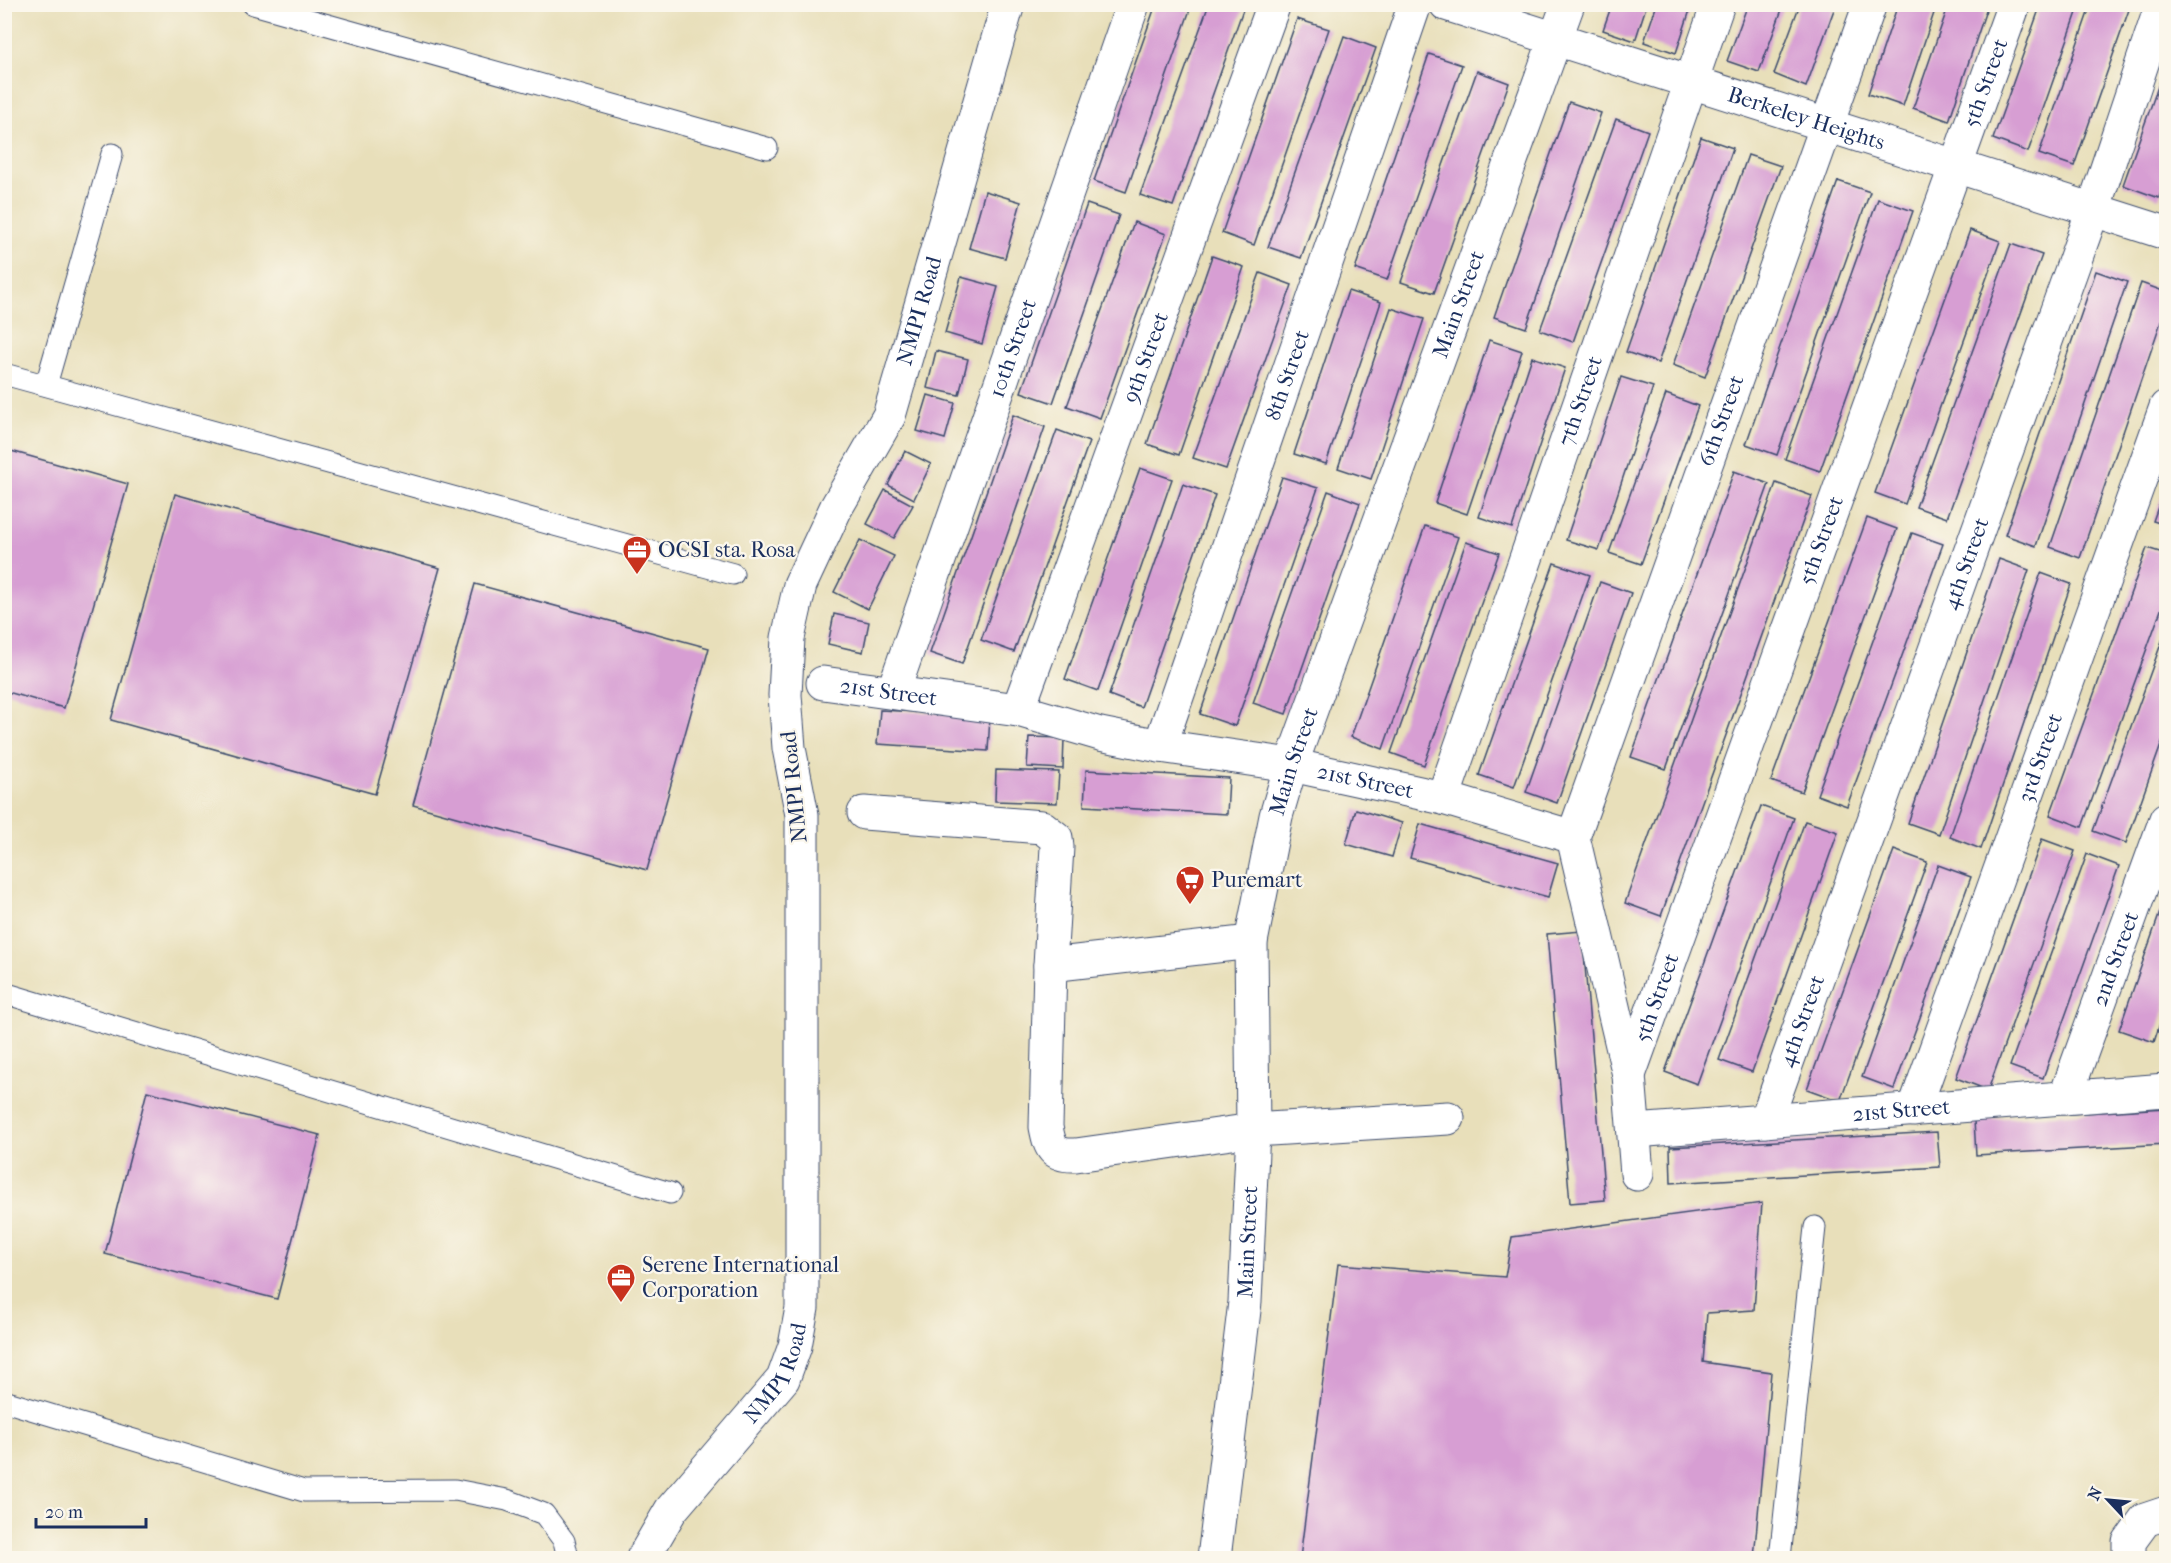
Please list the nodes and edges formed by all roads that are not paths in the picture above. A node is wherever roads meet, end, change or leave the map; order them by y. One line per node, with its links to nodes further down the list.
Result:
1 (252, 4): 15 (lane)
2 (1008, 4): 50 (street, NMPI Road)
3 (1133, 4): 25 (street, 10th Street)
4 (1274, 4): 26 (street, 9th Street)
5 (1415, 4): 27 (street, 8th Street)
6 (1446, 4): 12 (street, Berkeley Heights)
7 (1568, 4): 12 (street, Main Street)
8 (1718, 4): 13 (street, 7th Street)
9 (1870, 4): 14 (street, 6th Street)
10 (2014, 4): 17 (street, 5th Street)
11 (2162, 4): 18 (street, 4th Street)
12 (1556, 39): 13 (street, Berkeley Heights); 28 (street, Main Street)
13 (1690, 82): 14 (street, Berkeley Heights); 29 (street, 7th Street)
14 (1826, 125): 17 (street, Berkeley Heights); 32 (street, 6th Street)
15 (767, 148)
16 (112, 154): 21 (lane)
17 (1955, 166): 18 (street, Berkeley Heights); 36 (street, 5th Street)
18 (2093, 210): 19 (street, Berkeley Heights); 41 (street, 4th Street)
19 (2166, 233)
20 (4, 374): 21 (lane)
21 (46, 385): 23 (lane)
22 (2166, 407): 39 (street, 3rd Street)
23 (733, 574)
24 (823, 683): 25 (street, 21st Street)
25 (893, 692): 26 (street, 21st Street)
26 (1017, 710): 27 (street, 21st Street)
27 (1160, 746): 28 (street, 21st Street)
28 (1291, 765): 29 (street, 21st Street); 33 (street, Main Street)
29 (1443, 798): 32 (street, 21st Street)
30 (864, 813): 34 (street)
31 (2166, 819): 38 (street, 2nd Street)
32 (1573, 837): 36 (street)
33 (1251, 942): 34 (street); 42 (street, Main Street)
34 (1050, 965): 42 (street)
35 (4, 993): 45 (lane)
36 (1629, 1076): 43 (street)
37 (2166, 1090): 38 (street, 21st Street)
38 (2065, 1098): 39 (street, 21st Street)
39 (1914, 1110): 41 (street, 21st Street)
40 (1448, 1118): 42 (street)
41 (1766, 1121): 43 (street, 21st Street)
42 (1253, 1130): 51 (street, Main Street)
43 (1635, 1131): 44 (street)
44 (1637, 1174)
45 (670, 1193)
46 (1815, 1227): 52 (lane)
47 (4, 1401): 49 (lane)
48 (2166, 1513): 53 (street)
49 (568, 1558)
50 (643, 1558)
51 (1214, 1558)
52 (1780, 1558)
53 (2130, 1558)

